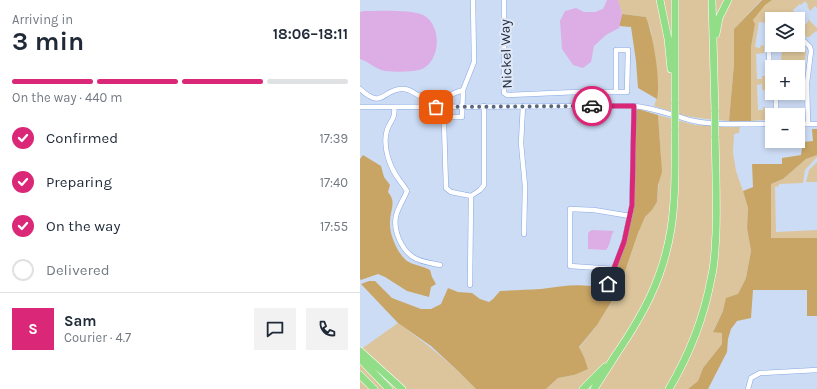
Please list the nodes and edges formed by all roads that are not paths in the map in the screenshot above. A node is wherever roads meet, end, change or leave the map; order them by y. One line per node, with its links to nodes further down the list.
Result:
1 (473, 0): 10 (street)
2 (504, 0): 11 (street, Nickel Way)
3 (660, 0): 12 (highway)
4 (675, 0): 12 (highway)
5 (712, 0): 8 (highway)
6 (728, 0): 8 (highway)
7 (805, 42): 20 (street)
8 (713, 50): 39 (highway, bridge)
9 (360, 89): 10 (street)
10 (463, 90): 17 (street)
11 (616, 92): 11 (street)
12 (674, 95): 30 (highway, bridge)
13 (484, 106): 14 (street); 17 (street); 22 (street)
14 (523, 106): 15 (street); 24 (street)
15 (634, 106): 19 (street); 23 (street)
16 (394, 107): 17 (street); 18 (street); 25 (street)
17 (463, 107): 22 (street)
18 (360, 108)
19 (765, 124)
20 (808, 124): 21 (street)
21 (817, 124)
22 (471, 196): 28 (street)
23 (630, 216): 26 (street); 26 (street)
24 (524, 234)
25 (440, 265)
26 (614, 269): 27 (street)
27 (608, 284)
28 (470, 285)
29 (360, 351): 36 (highway)
30 (616, 355): 37 (highway); 38 (highway)
31 (360, 359): 35 (highway)
32 (817, 370): 40 (street)
33 (360, 375): 34 (highway)
34 (374, 389)
35 (389, 389)
36 (402, 389)
37 (583, 389)
38 (594, 389)
39 (669, 389)
40 (748, 389)

